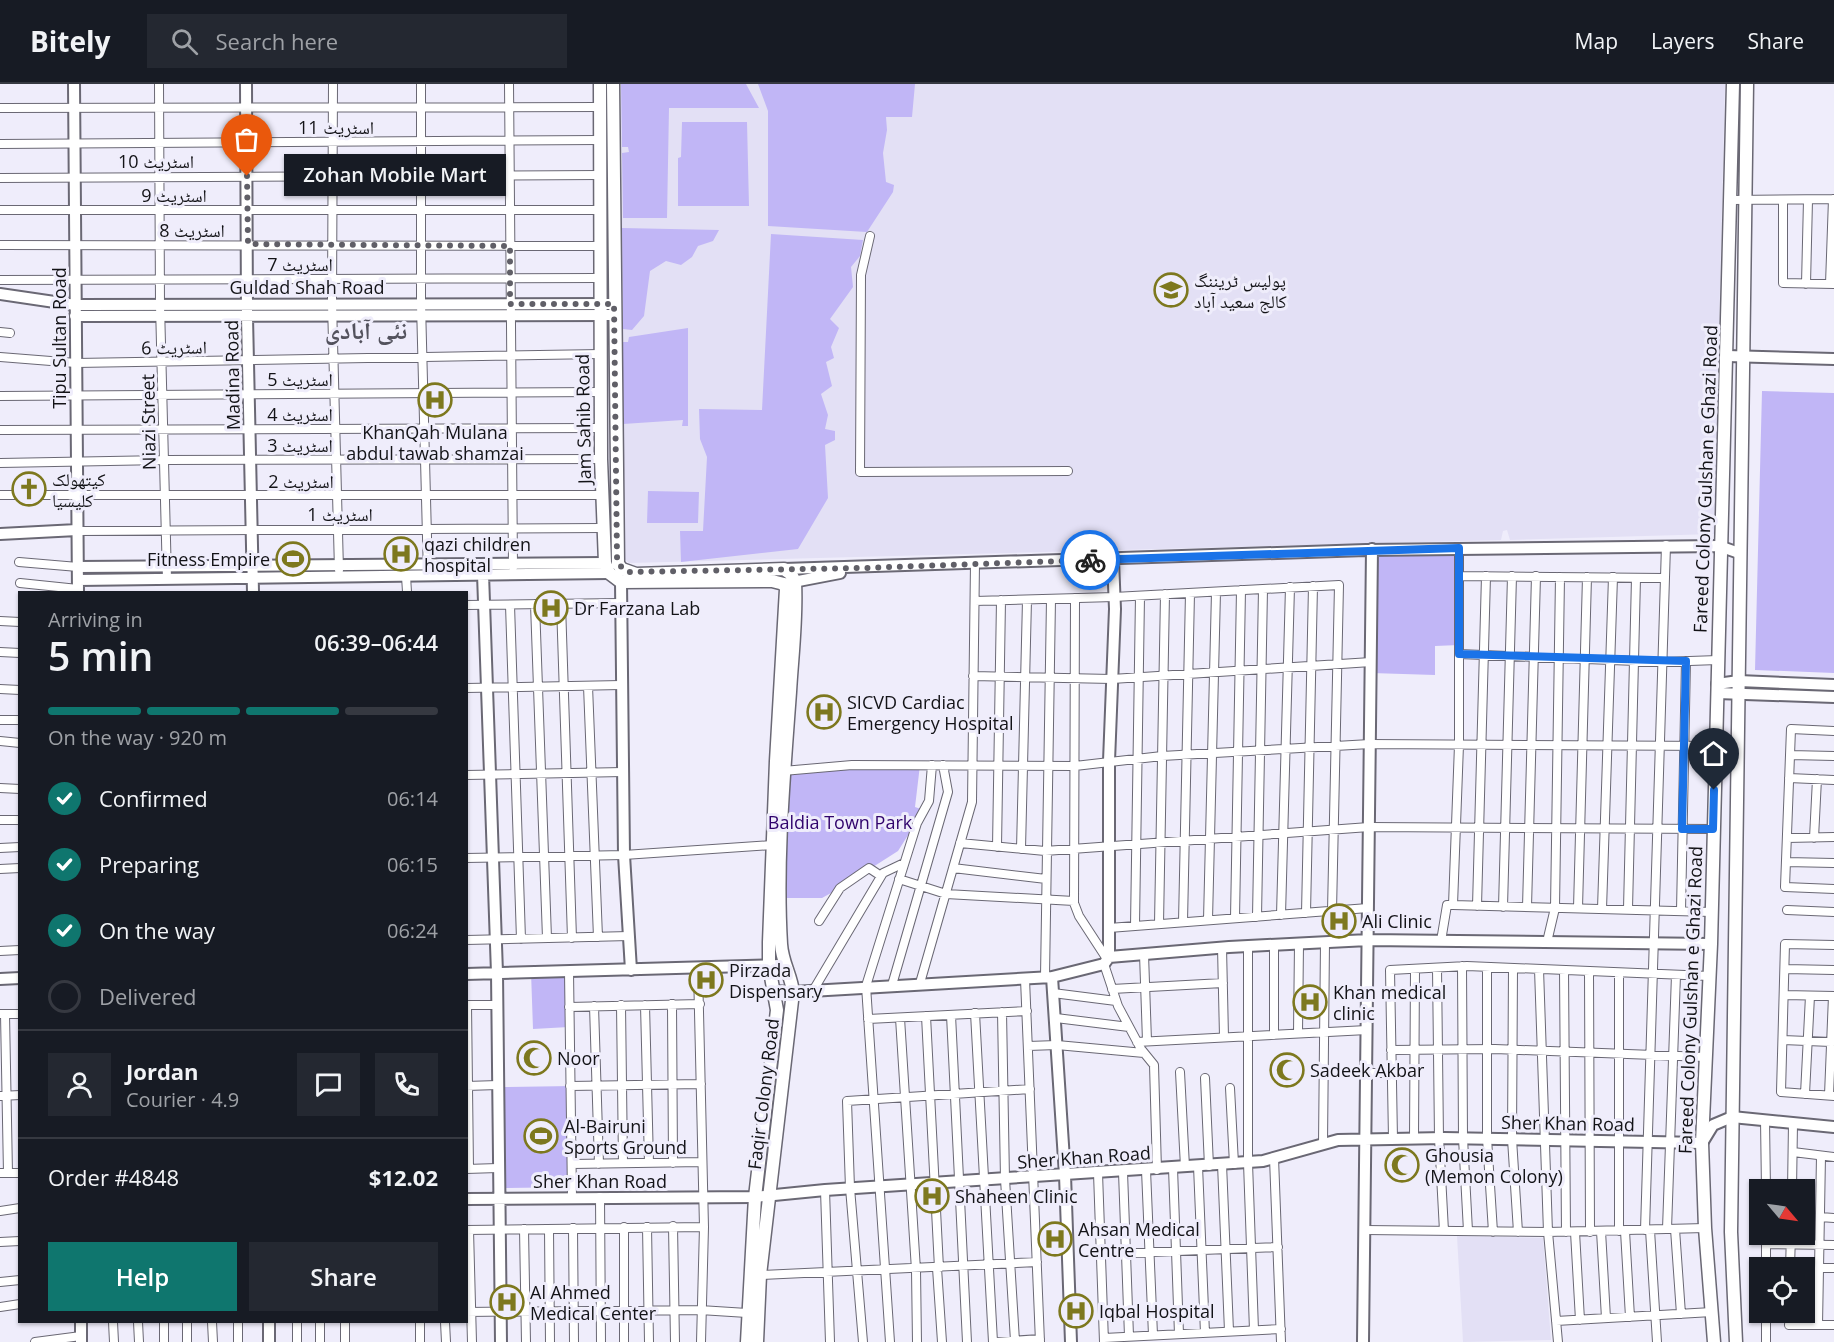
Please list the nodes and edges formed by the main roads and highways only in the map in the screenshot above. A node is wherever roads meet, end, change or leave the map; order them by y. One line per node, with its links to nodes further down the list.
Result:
1 (600, 84): 6 (main road, Jam Sahib Road)
2 (613, 84): 6 (main road, Jam Sahib Road)
3 (1733, 84): 5 (main road, Fareed Colony Gulshan e Ghazi Road)
4 (1747, 84): 5 (main road, Fareed Colony Gulshan e Ghazi Road)
5 (1738, 200): 10 (main road, Fareed Colony Gulshan e Ghazi Road); 11 (main road, Fareed Colony Gulshan e Ghazi Road)
6 (790, 583): 7 (main road, Faqir Colony Road)
7 (780, 771): 8 (main road, Faqir Colony Road); 9 (main road, Faqir Colony Road)
8 (747, 1342)
9 (757, 1342)
10 (1714, 1342)
11 (1736, 1342)

